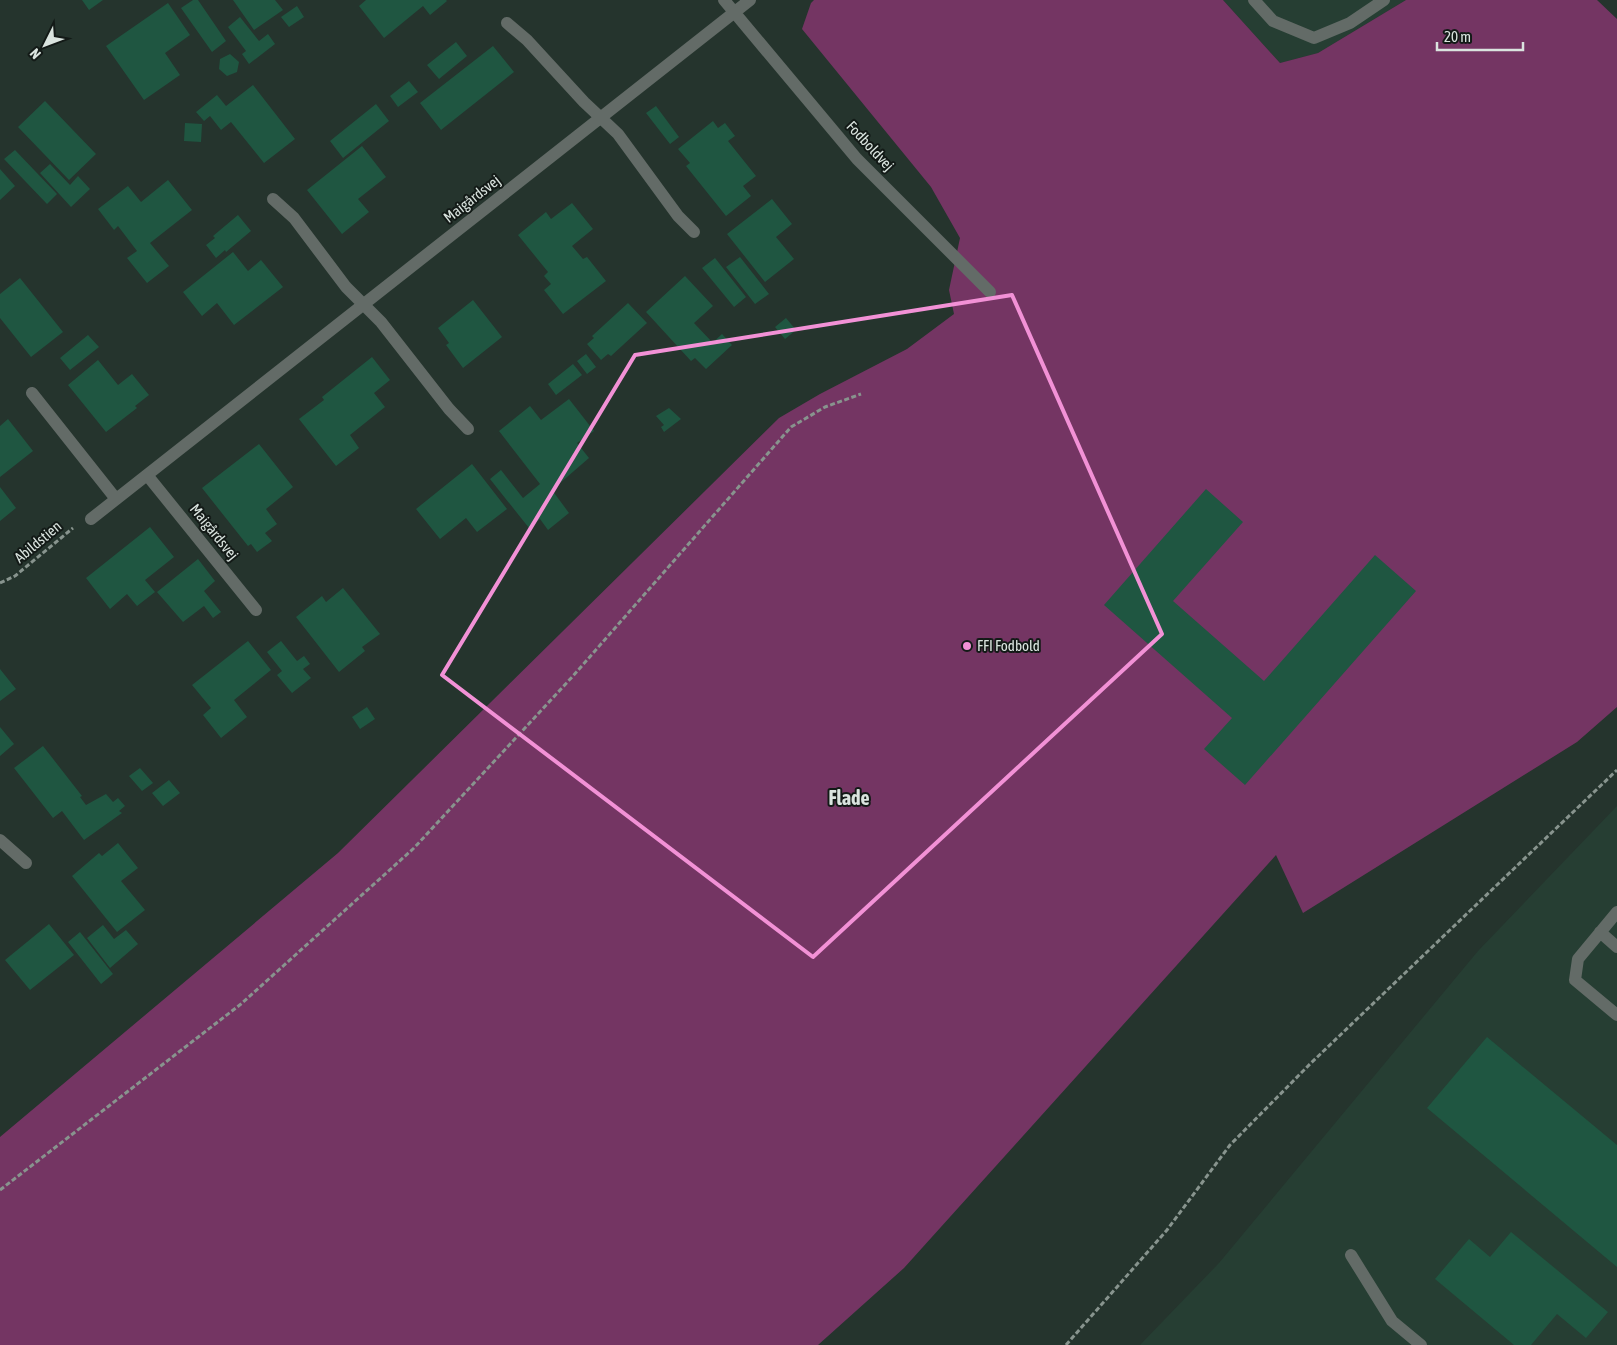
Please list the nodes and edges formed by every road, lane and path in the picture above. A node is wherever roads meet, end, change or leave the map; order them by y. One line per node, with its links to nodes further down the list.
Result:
1 (724, 0): 5 (street, Fodboldvej)
2 (750, 0): 5 (street, Maigårdsvej)
3 (1254, 0): 4 (street)
4 (1384, 0)
5 (734, 13): 7 (street, Maigårdsvej); 10 (street, Fodboldvej)
6 (506, 23): 7 (street)
7 (600, 118): 9 (street); 11 (street, Maigårdsvej)
8 (274, 199): 11 (street)
9 (694, 232)
10 (990, 292)
11 (364, 305): 14 (street); 15 (street, Maigårdsvej)
12 (32, 393): 16 (street)
13 (861, 394): 27 (path)
14 (468, 429)
15 (147, 475): 16 (street, Maigårdsvej); 19 (street, Maigårdsvej)
16 (116, 499): 17 (street, Maigårdsvej)
17 (91, 519): 18 (path, Abildstien)
18 (0, 583)
19 (256, 610)
20 (1617, 770): 29 (path)
21 (0, 840): 22 (street)
22 (26, 863)
23 (1617, 912): 24 (street)
24 (1600, 932): 25 (street); 26 (street)
25 (1617, 947)
26 (1617, 1015)
27 (0, 1190)
28 (1351, 1255): 30 (street)
29 (1066, 1345)
30 (1421, 1345)

